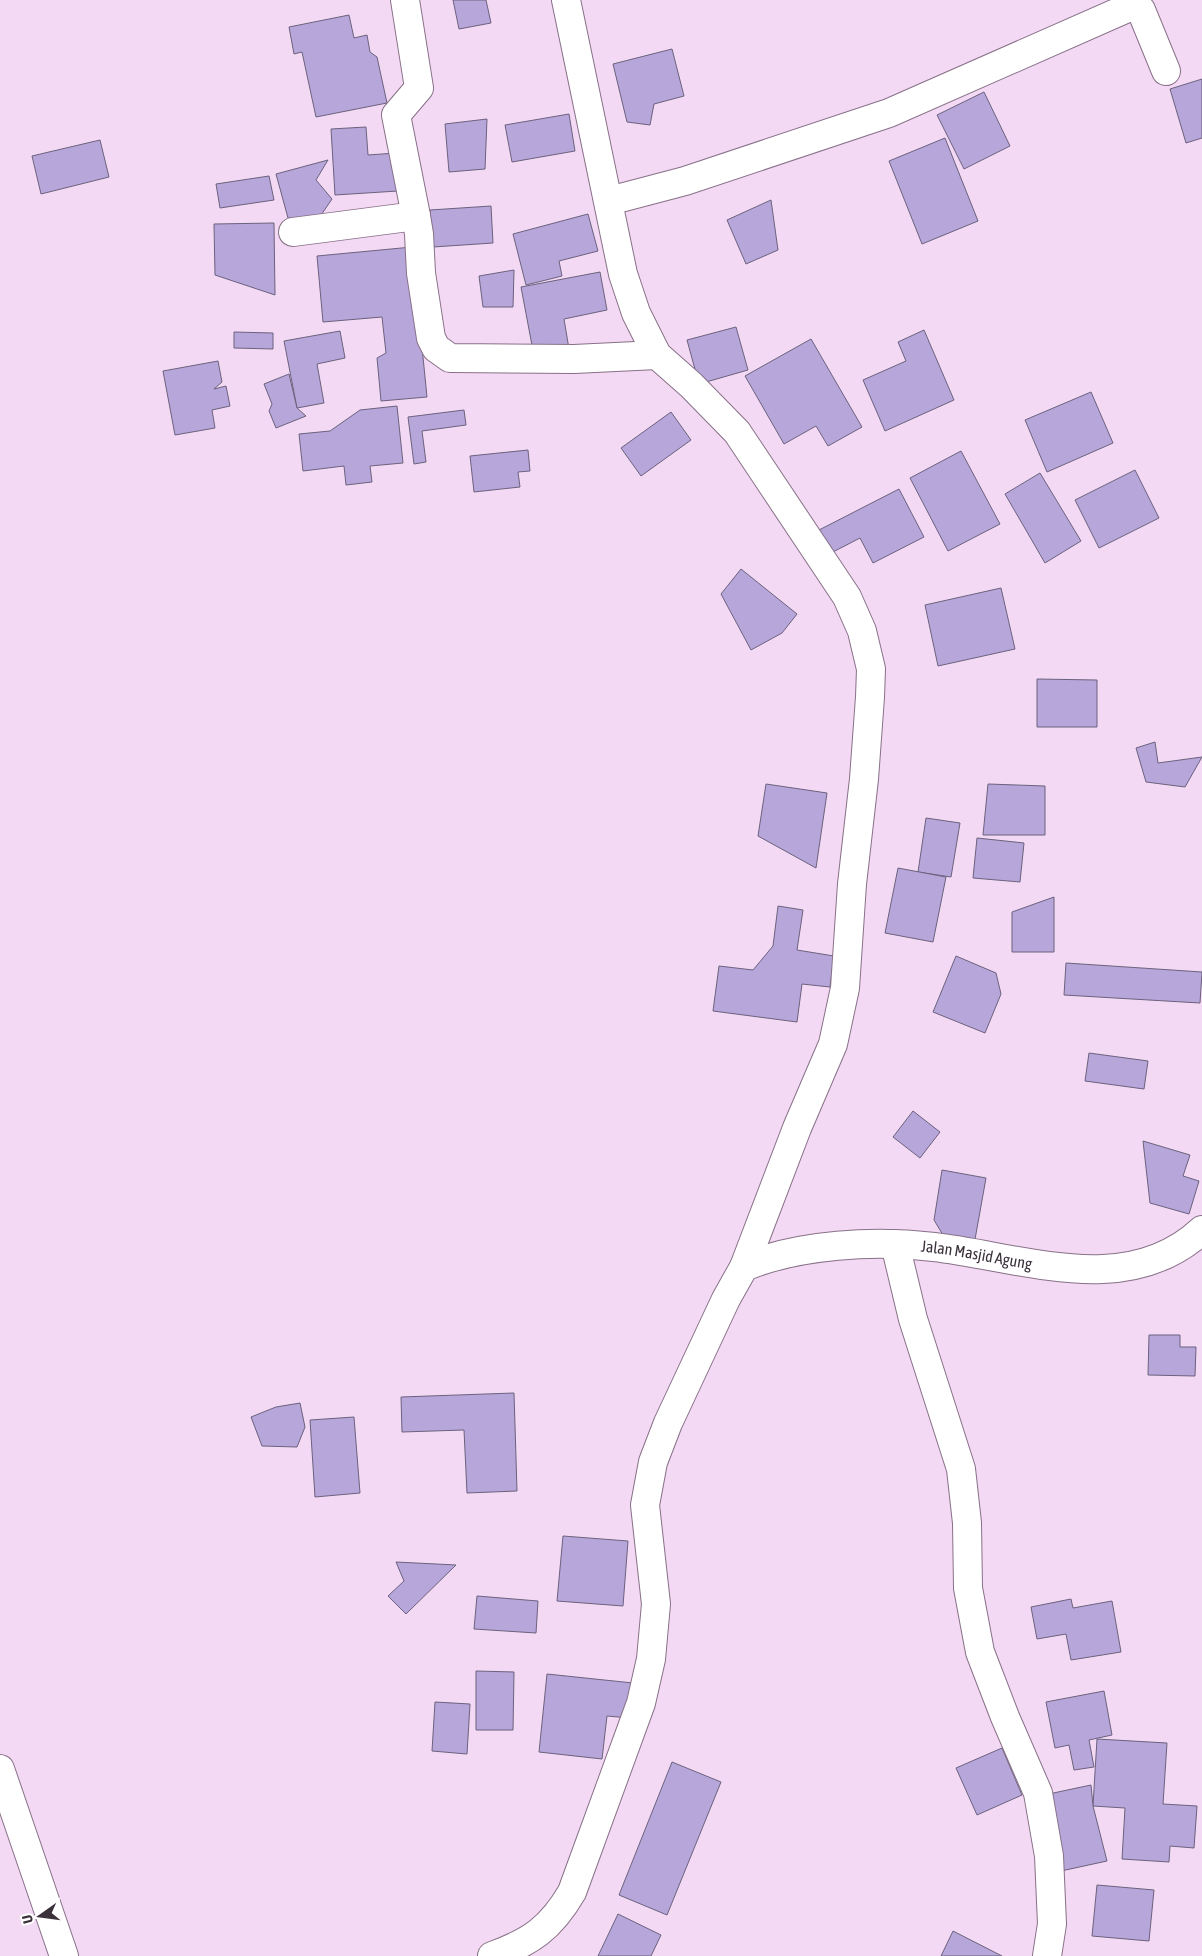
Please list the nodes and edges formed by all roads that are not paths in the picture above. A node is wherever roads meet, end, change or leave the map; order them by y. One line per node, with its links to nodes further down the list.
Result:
1 (405, 0): 5 (street)
2 (566, 0): 4 (street)
3 (1166, 72): 4 (street)
4 (608, 201): 7 (street)
5 (416, 216): 6 (street); 7 (street)
6 (293, 232)
7 (657, 355): 10 (street)
8 (1202, 1230): 9 (street, Jalan Masjid Agung)
9 (895, 1244): 10 (street, Jalan Masjid Agung); 14 (street)
10 (744, 1267): 13 (street)
11 (0, 1768): 12 (street)
12 (64, 1956)
13 (492, 1956)
14 (1047, 1956)

